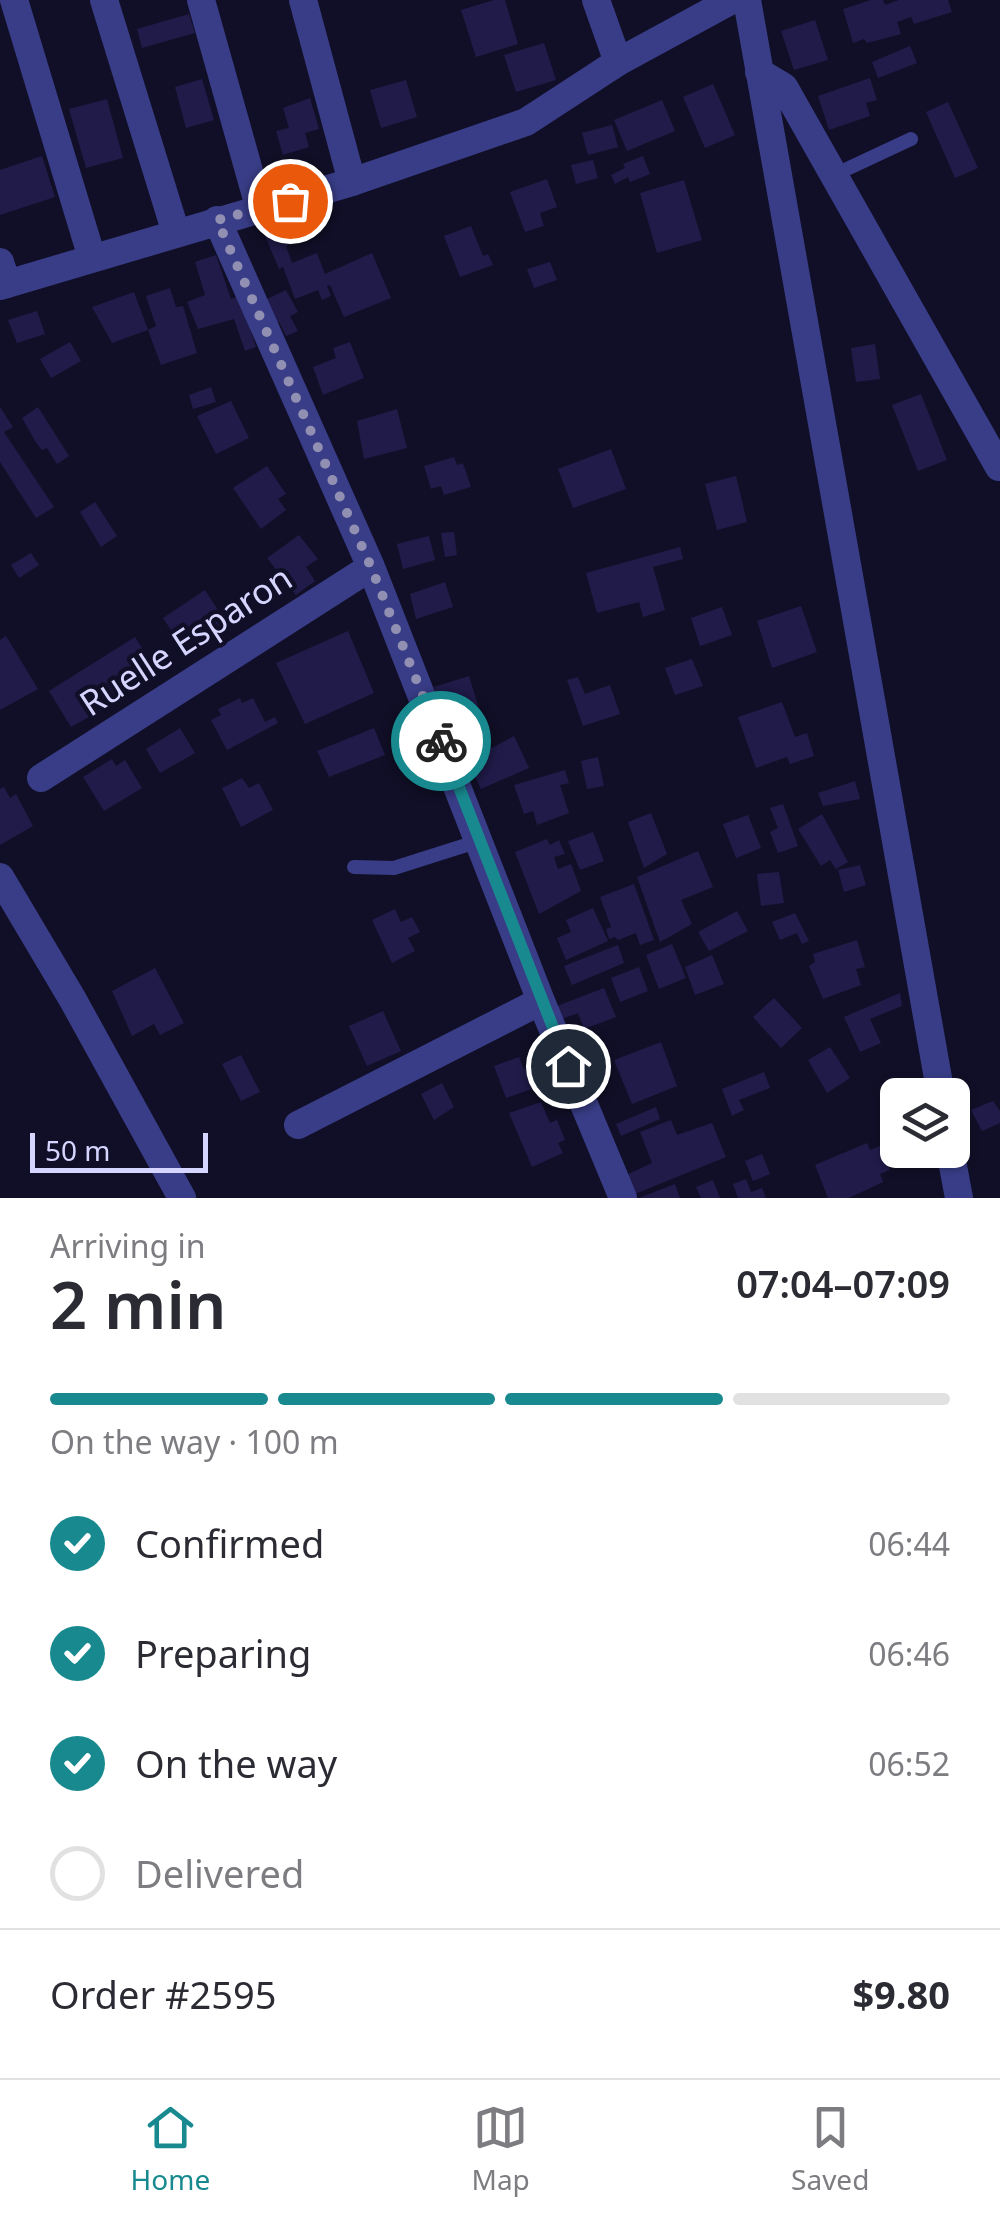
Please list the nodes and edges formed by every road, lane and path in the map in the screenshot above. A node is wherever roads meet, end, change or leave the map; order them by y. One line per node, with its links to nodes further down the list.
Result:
1 (14, 0): 16 (street)
2 (104, 0): 15 (street)
3 (200, 0): 13 (street)
4 (303, 0): 12 (street)
5 (596, 0): 8 (street)
6 (732, 0): 8 (street)
7 (747, 0): 9 (street)
8 (618, 62): 12 (street)
9 (759, 72): 11 (street); 25 (street)
10 (911, 138): 11 (lane)
11 (834, 175): 18 (street)
12 (352, 182): 13 (street)
13 (260, 210): 14 (street)
14 (217, 220): 15 (street); 19 (street)
15 (176, 233): 16 (street)
16 (92, 258): 17 (street)
17 (2, 278)
18 (999, 467)
19 (371, 567): 20 (street, Ruelle Esparon); 21 (street)
20 (42, 778)
21 (480, 842): 22 (lane); 24 (street)
22 (354, 867)
23 (0, 877): 28 (street)
24 (541, 1001): 26 (street); 29 (street)
25 (937, 1078)
26 (298, 1125)
27 (953, 1168): 30 (street)
28 (182, 1198)
29 (623, 1198)
30 (959, 1198)

